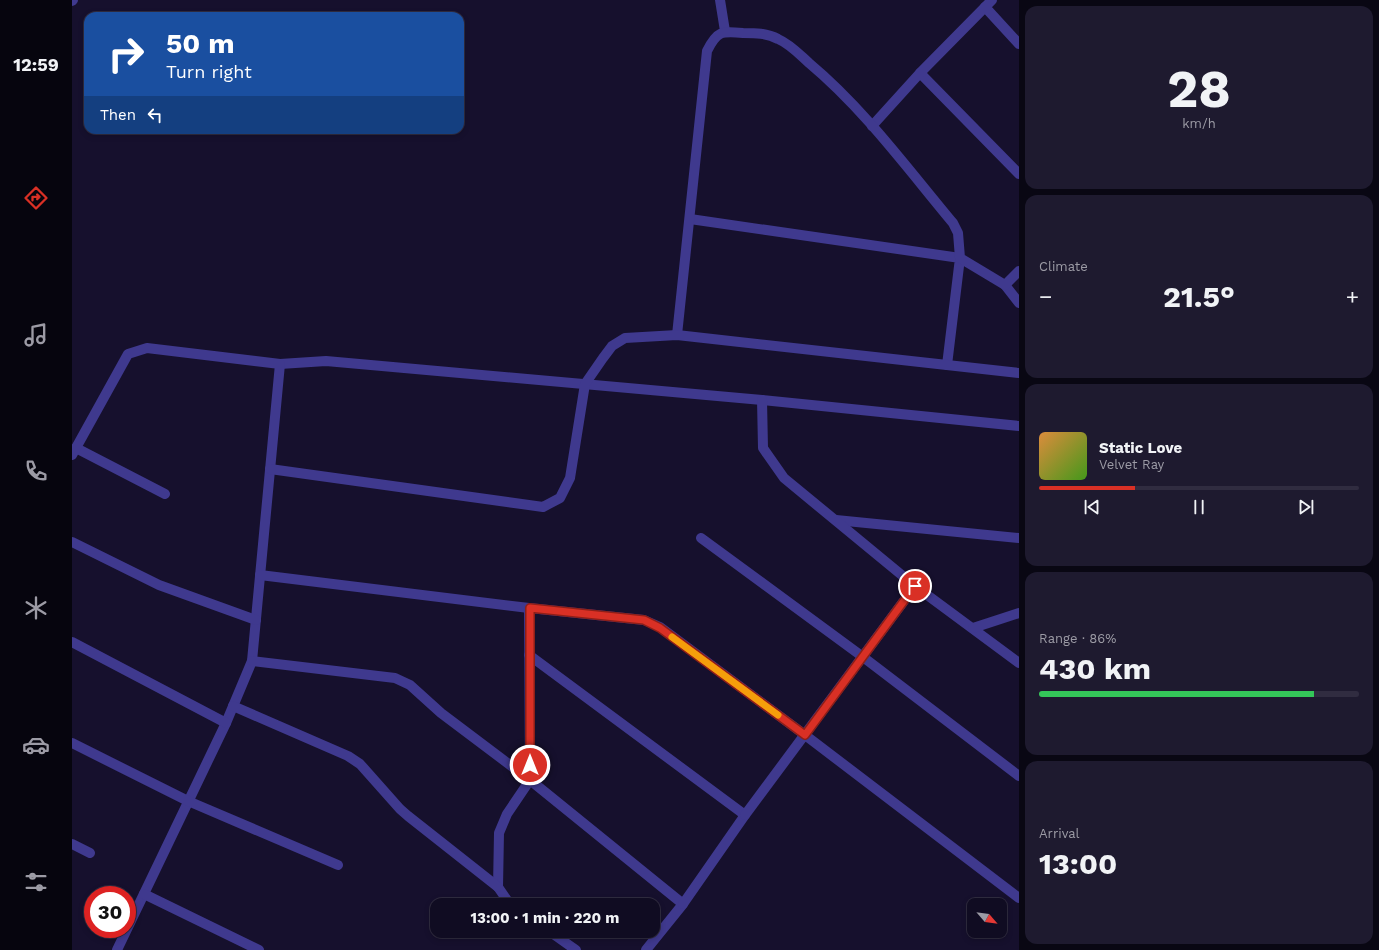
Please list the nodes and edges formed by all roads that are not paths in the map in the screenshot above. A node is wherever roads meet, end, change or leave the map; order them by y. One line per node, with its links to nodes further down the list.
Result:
1 (720, 0): 3 (street)
2 (988, 4): 4 (street); 5 (street)
3 (725, 31): 6 (street); 8 (street)
4 (1019, 44)
5 (920, 73): 6 (street); 7 (street)
6 (872, 126): 9 (street)
7 (1019, 174)
8 (690, 219): 9 (street); 13 (street)
9 (960, 258): 11 (street); 15 (street)
10 (1019, 272): 11 (street)
11 (1005, 285): 12 (street)
12 (1019, 303)
13 (677, 336): 15 (street); 17 (street)
14 (280, 364): 17 (street); 20 (street); 21 (street)
15 (947, 365): 16 (street)
16 (1019, 373)
17 (585, 384): 18 (street); 21 (street)
18 (762, 400): 19 (street); 23 (street)
19 (1019, 426)
20 (74, 451): 22 (street)
21 (270, 469): 27 (street)
22 (165, 494)
23 (836, 520): 25 (street); 28 (street)
24 (701, 538): 35 (street)
25 (1019, 538)
26 (72, 542): 31 (street)
27 (260, 575): 29 (street); 31 (street)
28 (915, 586): 32 (street); 35 (street)
29 (530, 608): 34 (street); 40 (street)
30 (1019, 613): 32 (street)
31 (256, 620): 36 (street)
32 (973, 628): 37 (street)
33 (72, 642): 39 (street)
34 (529, 655): 43 (street); 45 (street)
35 (862, 657): 40 (street); 42 (street)
36 (252, 661): 38 (street); 43 (street)
37 (1019, 663)
38 (233, 706): 39 (street); 49 (street)
39 (226, 723): 44 (street)
40 (805, 735): 45 (street); 52 (street)
41 (72, 743): 44 (street)
42 (1019, 776)
43 (530, 780): 49 (street); 53 (street)
44 (188, 801): 48 (street); 50 (street)
45 (745, 814): 53 (street)
46 (72, 844): 47 (street)
47 (90, 853)
48 (338, 865)
49 (498, 887): 51 (street)
50 (144, 894): 55 (street); 56 (street)
51 (506, 898)
52 (1019, 898)
53 (683, 904): 58 (street)
54 (559, 938): 57 (street)
55 (117, 950)
56 (259, 950)
57 (576, 950)
58 (646, 950)

